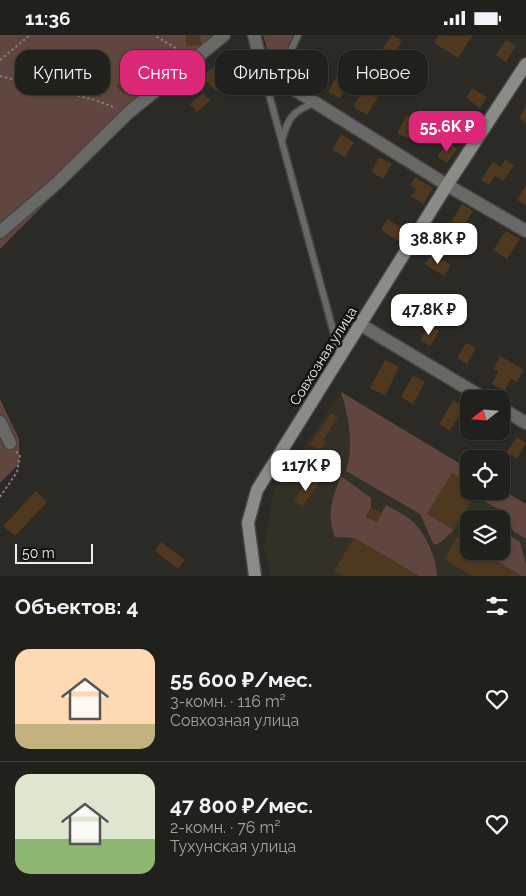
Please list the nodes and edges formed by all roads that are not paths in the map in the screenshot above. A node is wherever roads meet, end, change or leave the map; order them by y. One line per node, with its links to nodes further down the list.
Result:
1 (224, 35): 12 (street)
2 (254, 35): 4 (street)
3 (298, 35): 5 (lane)
4 (258, 50)
5 (291, 50)
6 (526, 64): 11 (main road, Совхозная улица)
7 (302, 95): 9 (street)
8 (270, 96): 10 (lane)
9 (315, 103): 10 (lane); 11 (street)
10 (282, 140): 15 (lane)
11 (447, 185): 13 (street); 14 (main road, Совхозная улица)
12 (2, 227)
13 (526, 231)
14 (360, 325): 15 (main road, Совхозная улица); 16 (street)
15 (340, 357): 21 (main road, Совхозная улица)
16 (470, 390)
17 (510, 414): 19 (street)
18 (0, 422): 20 (street)
19 (526, 423)
20 (10, 443)
21 (255, 576)

